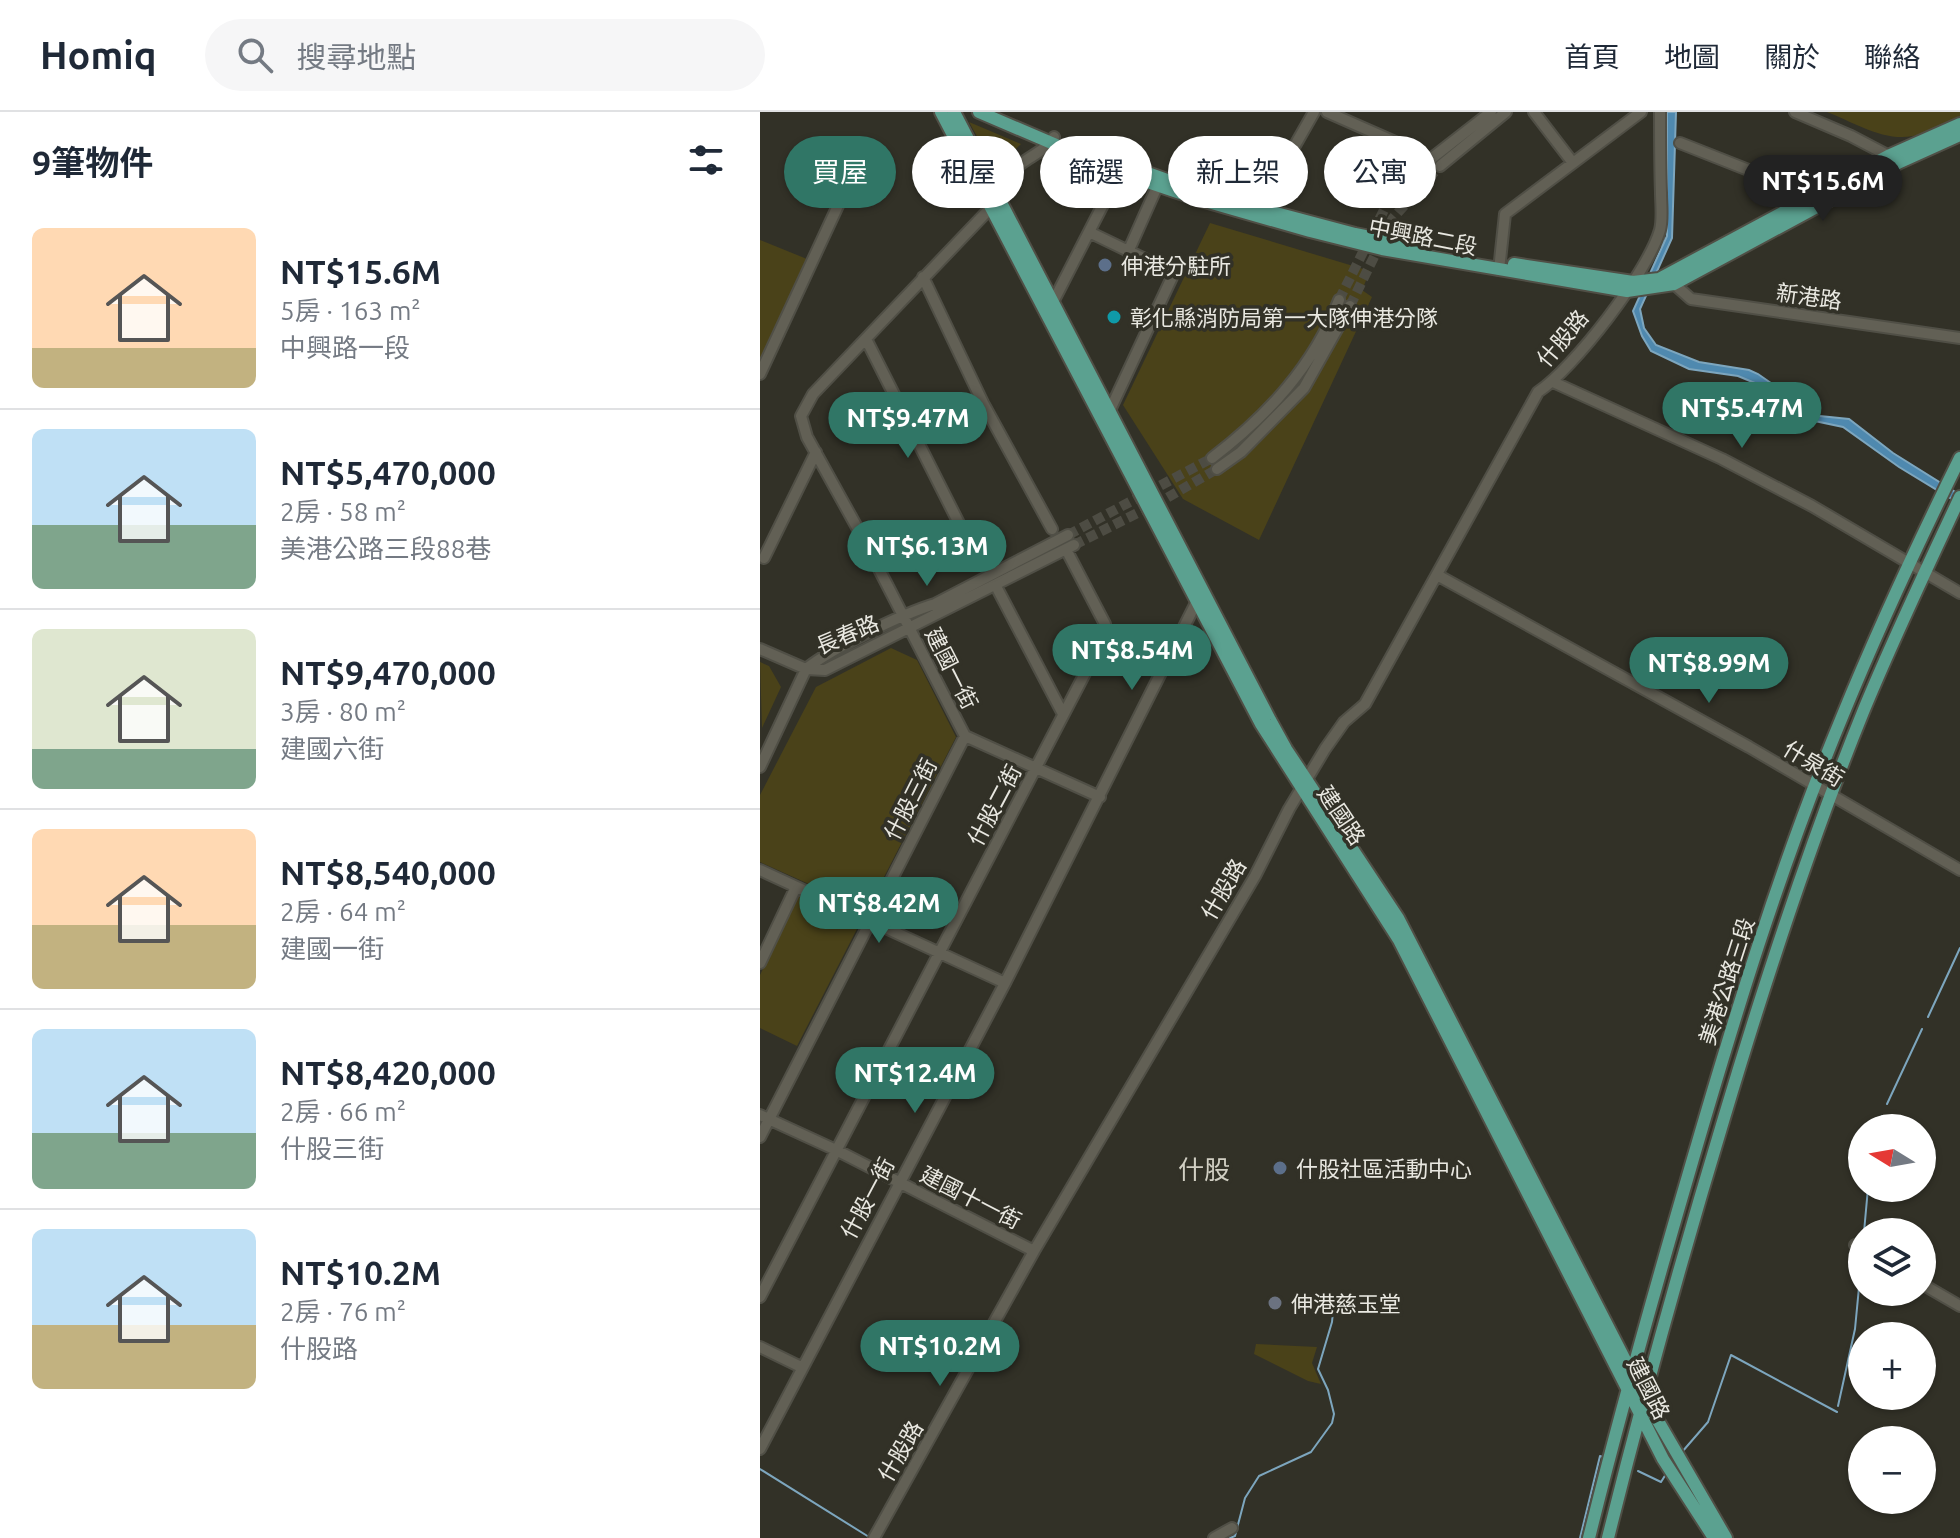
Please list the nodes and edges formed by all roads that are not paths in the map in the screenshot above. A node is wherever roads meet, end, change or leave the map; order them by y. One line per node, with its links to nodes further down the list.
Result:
1 (941, 112): 15 (main road, 建國路)
2 (954, 112): 16 (main road, 建國路)
3 (979, 112): 17 (main road, 中興路二段)
4 (1000, 112): 18 (main road, 中興路二段)
5 (1314, 112): 31 (street)
6 (1327, 112): 19 (street)
7 (1491, 112): 8 (street)
8 (1506, 112)
9 (1534, 112): 22 (street)
10 (1641, 112): 22 (street)
11 (1660, 112): 36 (street, 什股路)
12 (1795, 112): 21 (street)
13 (1960, 124): 21 (main road)
14 (1960, 135): 21 (main road)
15 (956, 136)
16 (965, 136)
17 (1042, 136)
18 (1045, 136)
19 (1381, 136)
20 (1680, 143): 30 (street)
21 (1894, 159): 30 (main road)
22 (1573, 163): 34 (street)
23 (1152, 179): 24 (main road, 中興路二段)
24 (1159, 182): 31 (main road, 中興路二段); 33 (street)
25 (837, 208): 43 (street)
26 (990, 208): 35 (street, 建國一街)
27 (999, 208): 39 (main road, 建國路)
28 (999, 208): 60 (main road, 建國路)
29 (1101, 208): 32 (street)
30 (1800, 210): 36 (main road); 37 (main road, 中興路二段)
31 (1260, 213): 34 (main road, 中興路二段)
32 (1089, 232): 33 (street); 39 (street)
33 (1128, 252): 45 (street)
34 (1500, 266): 36 (main road, 中興路二段)
35 (923, 277): 42 (street, 建國一街); 51 (street)
36 (1644, 284): 37 (main road, 中興路二段); 44 (street, 什股路)
37 (1674, 284): 41 (street, 新港路)
38 (1339, 300): 47 (street)
39 (1053, 302): 45 (main road, 建國路)
40 (1350, 306): 49 (street)
41 (1960, 338)
42 (866, 339): 46 (street, 建國一街); 55 (street)
43 (760, 374)
44 (1553, 382): 54 (street); 57 (street, 什股路)
45 (1110, 410): 69 (main road, 建國路)
46 (816, 452): 53 (street); 61 (street, 建國一街)
47 (1212, 458)
48 (1960, 458): 54 (main road, 美港公路三段)
49 (1217, 469)
50 (1959, 500): 56 (main road, 美港公路三段)
51 (1052, 529)
52 (1070, 545): 61 (street, 長春路); 62 (street, 長春路); 65 (street, 什股二街)
53 (764, 558)
54 (1909, 562): 56 (street); 70 (main road, 美港公路三段)
55 (980, 565)
56 (1925, 572): 59 (street); 71 (main road, 美港公路三段)
57 (1437, 575): 69 (street, 什股路); 70 (street, 什泉街)
58 (998, 590): 65 (street)
59 (1960, 593)
60 (1197, 601): 69 (main road, 建國路); 72 (street)
61 (903, 617): 62 (street, 建國一街); 64 (street, 長春路)
62 (909, 628): 64 (street, 長春路); 66 (street, 建國一街)
63 (760, 649): 64 (street, 長春路)
64 (806, 669): 67 (street)
65 (1063, 714): 68 (street, 什股二街)
66 (965, 736): 68 (street, 建國一街); 76 (street, 什股三街)
67 (760, 767)
68 (1035, 769): 72 (street, 建國一街); 77 (street, 什股二街)
69 (1304, 784): 81 (main road, 建國路); 85 (street, 什股路)
70 (1814, 786): 71 (street, 什泉街); 91 (main road, 美港公路三段)
71 (1831, 796): 74 (street, 什泉街); 93 (main road, 美港公路三段)
72 (1100, 797): 79 (street, 什股一街)
73 (760, 870): 75 (street)
74 (1960, 870)
75 (796, 887): 76 (street); 78 (street)
76 (872, 921): 77 (street); 80 (street, 什股三街)
77 (940, 951): 79 (street); 83 (street, 什股二街)
78 (760, 963)
79 (1005, 983): 84 (street, 什股一街)
80 (764, 1117): 82 (street, 什股三街); 83 (street, 建國十一街)
81 (1494, 1117): 91 (main road, 建國路); 92 (main road, 建國路)
82 (760, 1137)
83 (836, 1150): 84 (street, 建國十一街); 87 (street, 什股二街)
84 (898, 1182): 85 (street, 建國十一街); 90 (street, 什股一街)
85 (1034, 1251): 97 (street, 什股路)
86 (1936, 1292): 88 (street)
87 (760, 1297)
88 (1960, 1306)
89 (760, 1347): 90 (street)
90 (801, 1367): 95 (street, 什股一街)
91 (1631, 1371): 92 (main road, 美港公路三段); 93 (main road, 建國路)
92 (1627, 1388): 94 (main road, 建國路); 99 (main road, 美港公路三段)
93 (1643, 1395): 94 (main road, 美港公路三段); 102 (main road, 建國路)
94 (1639, 1412): 100 (main road, 美港公路三段); 101 (main road, 建國路)
95 (760, 1449)
96 (1232, 1528): 98 (street)
97 (874, 1538)
98 (1214, 1538)
99 (1589, 1538)
100 (1608, 1538)
101 (1714, 1538)
102 (1726, 1538)

